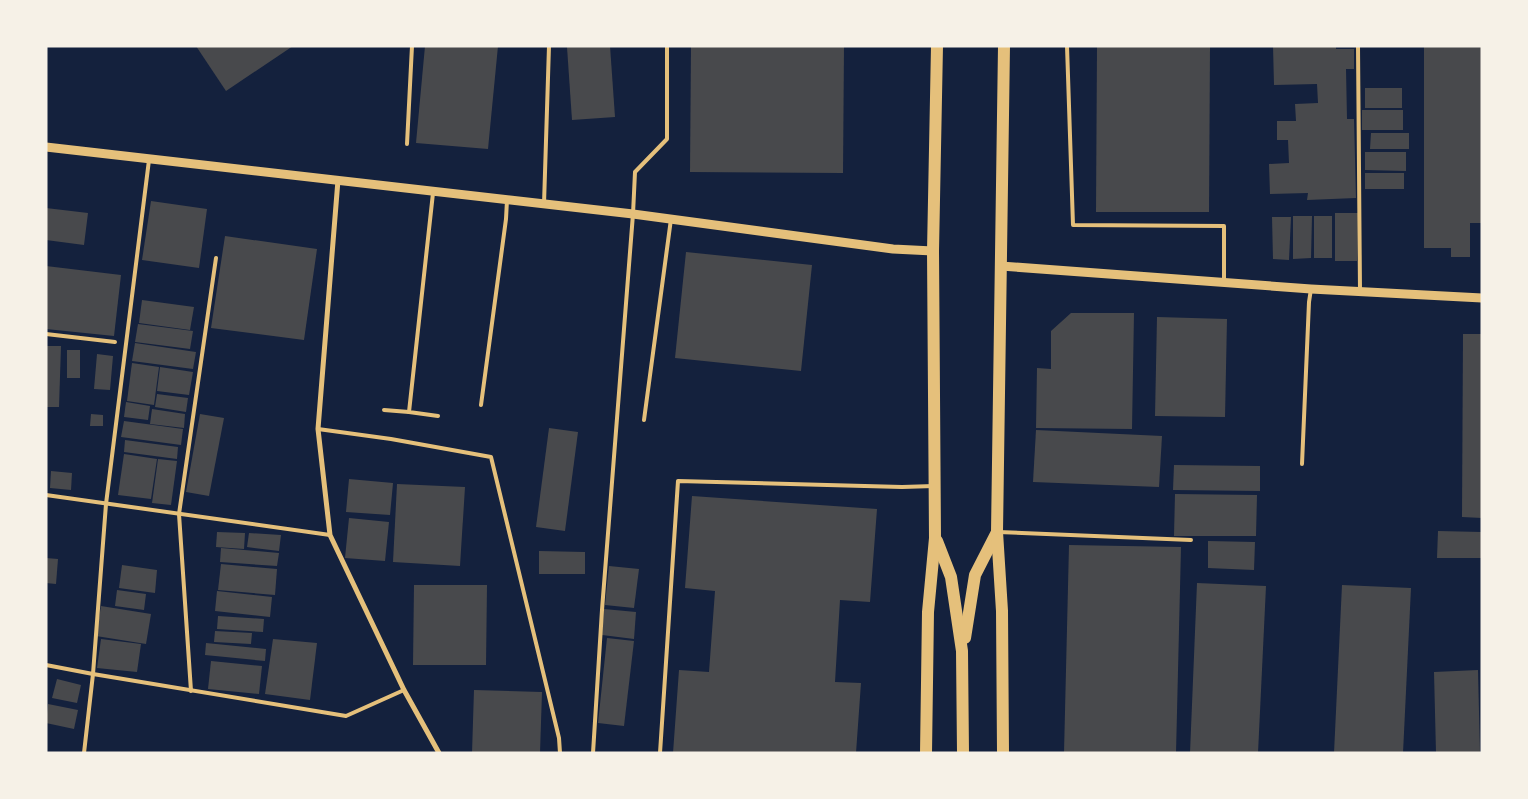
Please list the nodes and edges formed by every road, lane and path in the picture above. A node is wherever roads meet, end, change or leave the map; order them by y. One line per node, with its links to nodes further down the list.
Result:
1 (412, 46): 8 (lane)
2 (549, 46): 14 (lane)
3 (667, 46): 15 (lane)
4 (937, 46): 17 (main road)
5 (1004, 46): 19 (main road)
6 (1067, 46): 20 (lane)
7 (1358, 46): 22 (lane)
8 (406, 144)
9 (46, 147): 10 (street)
10 (149, 158): 11 (street); 35 (lane)
11 (338, 180): 12 (street); 31 (street)
12 (433, 190): 13 (street); 28 (lane)
13 (507, 200): 14 (street); 26 (lane)
14 (544, 204): 15 (street)
15 (633, 214): 16 (street); 49 (lane)
16 (671, 219): 17 (street); 30 (lane)
17 (933, 251): 33 (main road)
18 (216, 258): 36 (lane)
19 (1001, 266): 20 (street); 37 (main road)
20 (1224, 282): 21 (street)
21 (1311, 289): 22 (street); 32 (lane)
22 (1360, 291): 23 (street)
23 (1482, 298)
24 (46, 334): 25 (lane)
25 (115, 342)
26 (481, 405)
27 (384, 410): 28 (lane)
28 (409, 412): 29 (lane)
29 (438, 416)
30 (644, 420)
31 (318, 429): 38 (street); 48 (lane)
32 (1302, 464)
33 (935, 486): 39 (main road); 50 (lane)
34 (46, 495): 35 (lane)
35 (106, 504): 36 (lane); 43 (lane)
36 (179, 514): 38 (lane); 45 (lane)
37 (997, 532): 40 (lane); 41 (main road); 53 (main road)
38 (330, 535): 44 (street)
39 (935, 538): 41 (main road); 51 (main road)
40 (1191, 540)
41 (962, 651): 52 (main road)
42 (46, 665): 43 (lane)
43 (93, 674): 45 (lane); 46 (lane)
44 (404, 690): 45 (lane); 47 (street)
45 (191, 691)
46 (84, 753)
47 (439, 753)
48 (560, 753)
49 (593, 753)
50 (660, 753)
51 (926, 753)
52 (963, 753)
53 (1003, 753)

